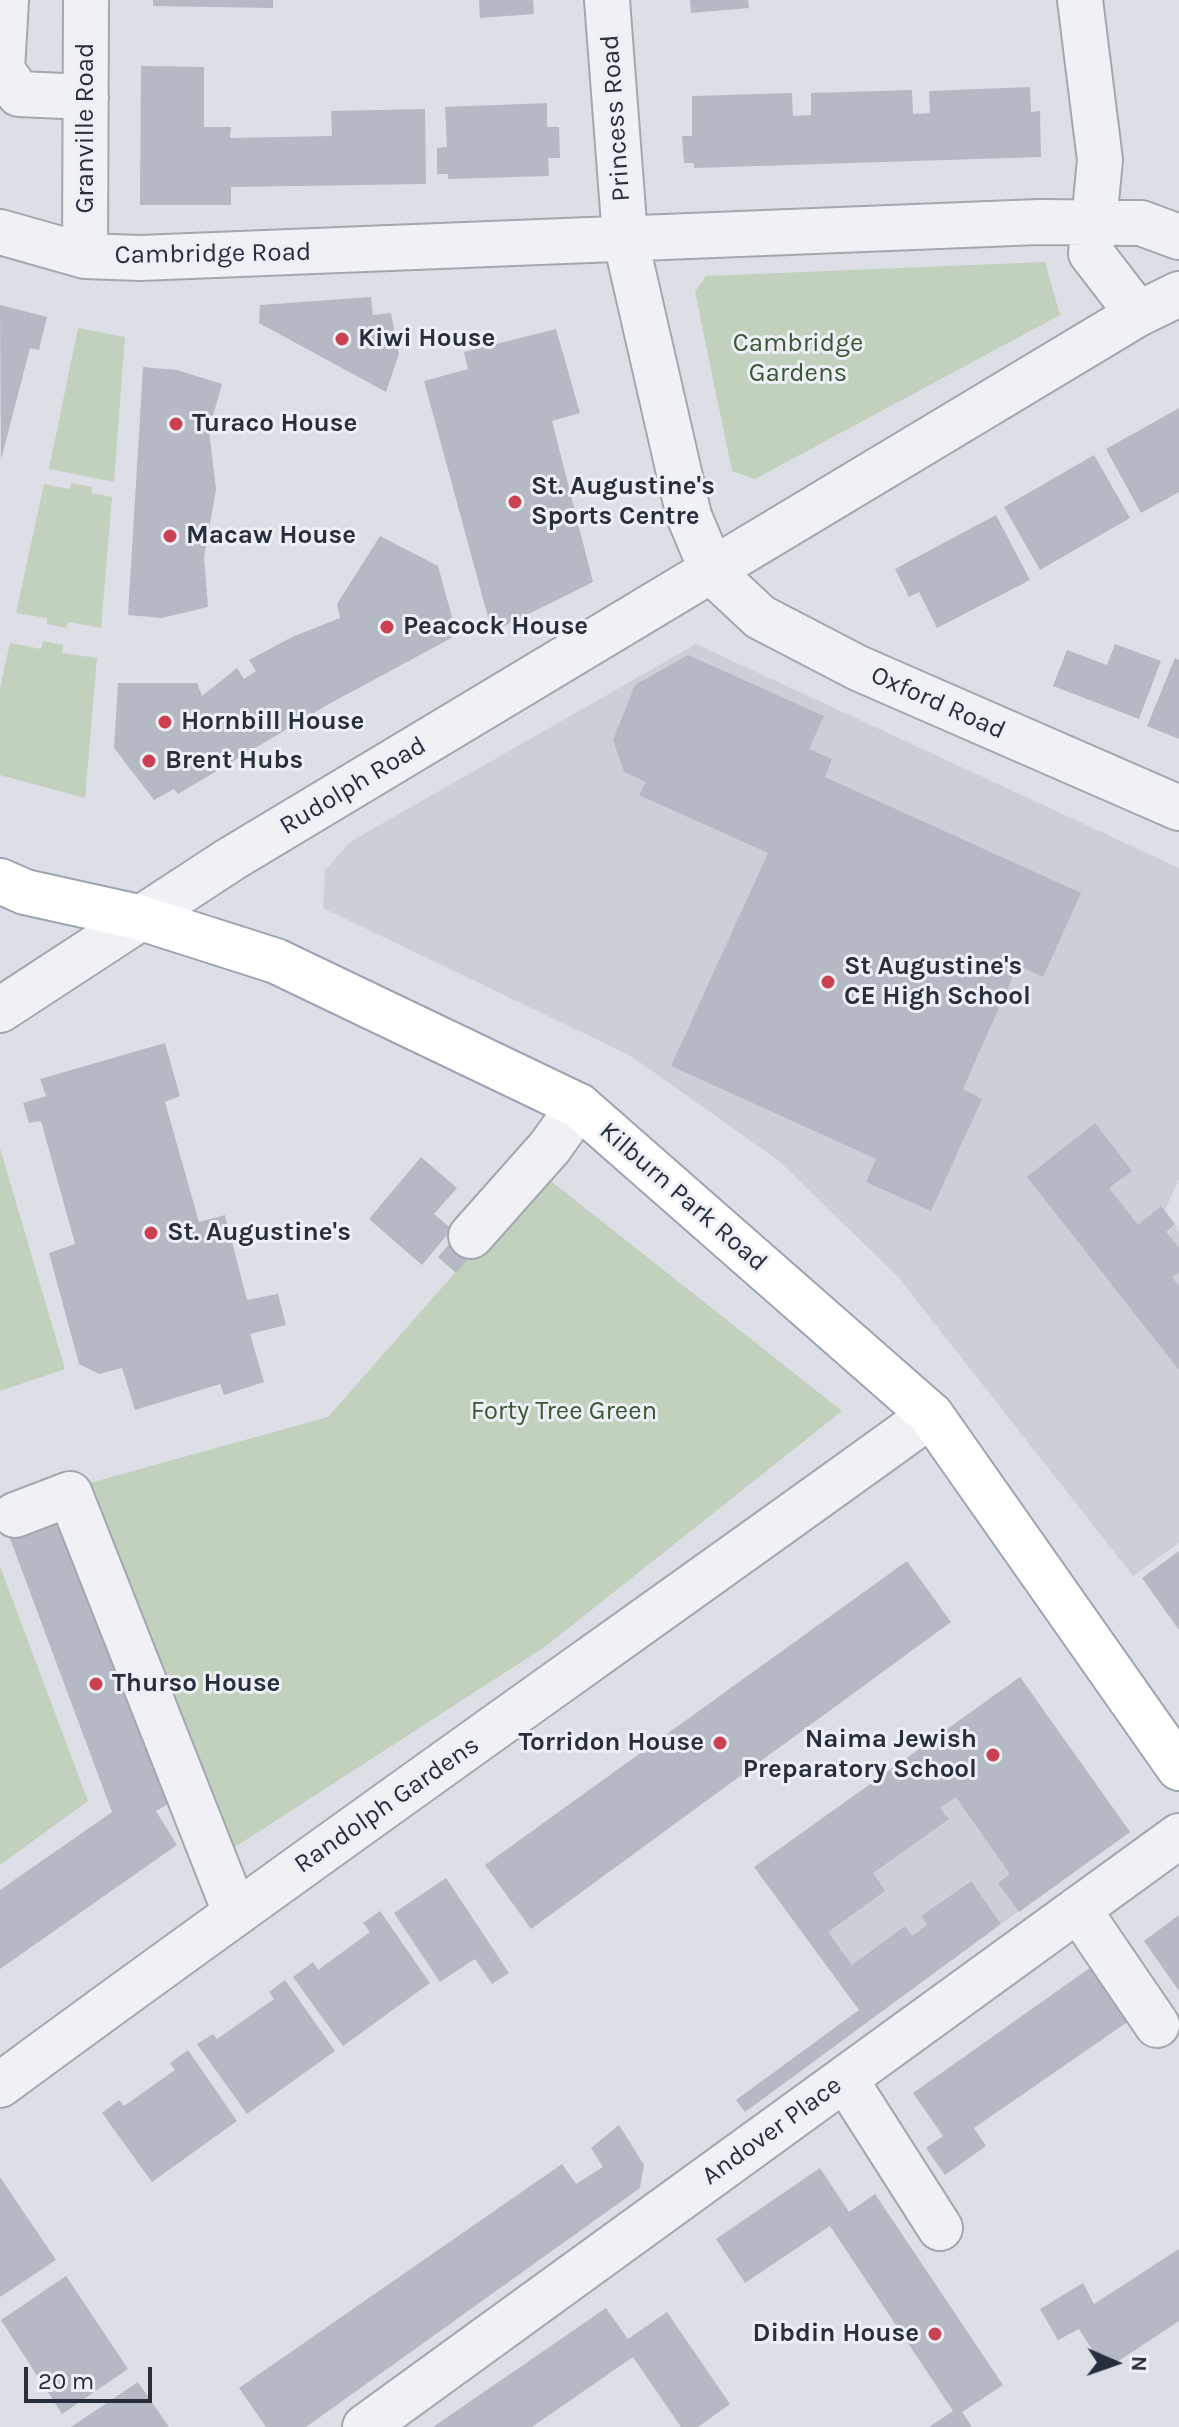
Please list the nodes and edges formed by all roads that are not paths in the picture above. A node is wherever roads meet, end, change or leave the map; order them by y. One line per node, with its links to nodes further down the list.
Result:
1 (6, 0): 5 (street)
2 (86, 0): 5 (street, Granville Road)
3 (607, 0): 8 (street, Princess Road)
4 (1080, 0): 6 (street)
5 (86, 97): 10 (street, Granville Road)
6 (1092, 223): 8 (street); 9 (street); 12 (street)
7 (0, 232): 10 (street, Cambridge Road)
8 (625, 237): 10 (street, Cambridge Road); 13 (street)
9 (1179, 237)
10 (85, 256)
11 (1179, 294): 12 (street)
12 (1138, 314): 13 (street)
13 (713, 573): 14 (street, Oxford Road); 16 (street, Rudolph Road)
14 (1179, 808)
15 (0, 881): 16 (main road, Kilburn Park Road)
16 (138, 917): 17 (street, Rudolph Road); 18 (main road, Kilburn Park Road)
17 (0, 1010)
18 (579, 1106): 19 (street); 20 (main road, Kilburn Park Road)
19 (471, 1236)
20 (931, 1415): 22 (main road, Kilburn Park Road); 25 (street, Randolph Gardens)
21 (15, 1515): 25 (street)
22 (1179, 1768)
23 (1179, 1836): 24 (street, Andover Place)
24 (1078, 1909): 26 (street); 27 (street, Andover Place)
25 (235, 1912): 28 (street, Randolph Gardens)
26 (1157, 2025)
27 (845, 2079): 29 (street); 30 (street, Andover Place)
28 (0, 2085)
29 (940, 2228)
30 (365, 2427)

